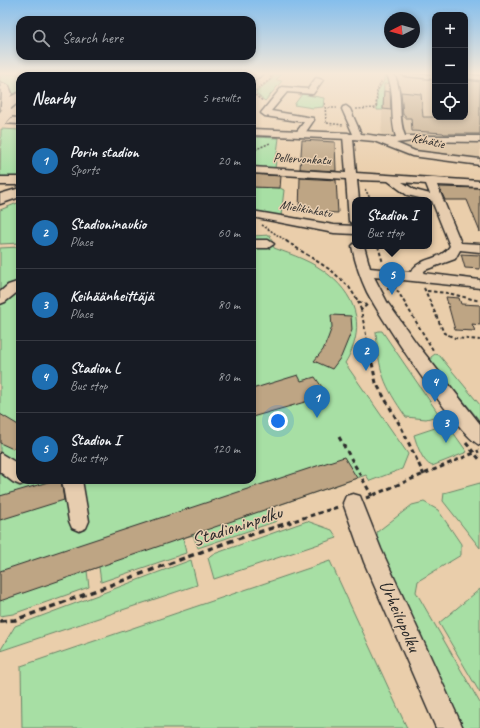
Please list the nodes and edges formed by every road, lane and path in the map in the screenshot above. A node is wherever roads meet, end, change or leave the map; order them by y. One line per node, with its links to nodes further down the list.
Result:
1 (10, 108): 7 (highway)
2 (270, 108): 11 (street)
3 (325, 108): 10 (path)
4 (376, 108): 6 (path)
5 (397, 108): 12 (street)
6 (346, 109): 10 (street)
7 (1, 114): 8 (main road)
8 (16, 120)
9 (256, 132): 11 (main road)
10 (356, 133): 11 (main road); 15 (street, Kehätie); 20 (street)
11 (300, 134)
12 (401, 139): 13 (street); 15 (street); 16 (street)
13 (480, 139)
14 (275, 140): 17 (path)
15 (386, 141): 18 (street, Kehätie)
16 (480, 143)
17 (256, 149)
18 (480, 162)
19 (256, 170): 20 (street, Pellervonkatu)
20 (351, 175): 21 (street, Pellervonkatu); 27 (street)
21 (389, 178): 22 (street, Pellervonkatu); 28 (street)
22 (430, 180): 25 (street, Pellervonkatu); 31 (street)
23 (0, 181): 24 (highway)
24 (16, 181)
25 (480, 184)
26 (16, 193): 30 (highway)
27 (353, 197)
28 (430, 197)
29 (432, 197): 31 (street)
30 (0, 198)
31 (437, 198): 37 (street)
32 (256, 215): 34 (street, Mielikinkatu)
33 (260, 224): 48 (path)
34 (352, 230)
35 (256, 244): 36 (street)
36 (268, 244)
37 (456, 246): 38 (street); 43 (street)
38 (480, 248)
39 (359, 249): 41 (street)
40 (379, 249): 42 (path)
41 (365, 272): 42 (street); 54 (street)
42 (388, 275): 43 (street); 52 (path)
43 (415, 276): 44 (street); 46 (path)
44 (480, 284)
45 (16, 287): 47 (street)
46 (427, 291): 49 (path); 51 (path)
47 (0, 299)
48 (358, 301): 50 (path); 50 (path)
49 (480, 301)
50 (361, 310): 58 (path)
51 (480, 340)
52 (434, 350)
53 (339, 437): 60 (path)
54 (480, 437)
55 (480, 450): 58 (path, Stadioninpolku)
56 (0, 462): 57 (street)
57 (16, 473)
58 (424, 475): 60 (path, Stadioninpolku)
59 (73, 484): 61 (street)
60 (362, 499): 62 (path, Stadioninpolku); 63 (street, Urheilupolku)
61 (79, 521)
62 (0, 621)
63 (450, 728)

